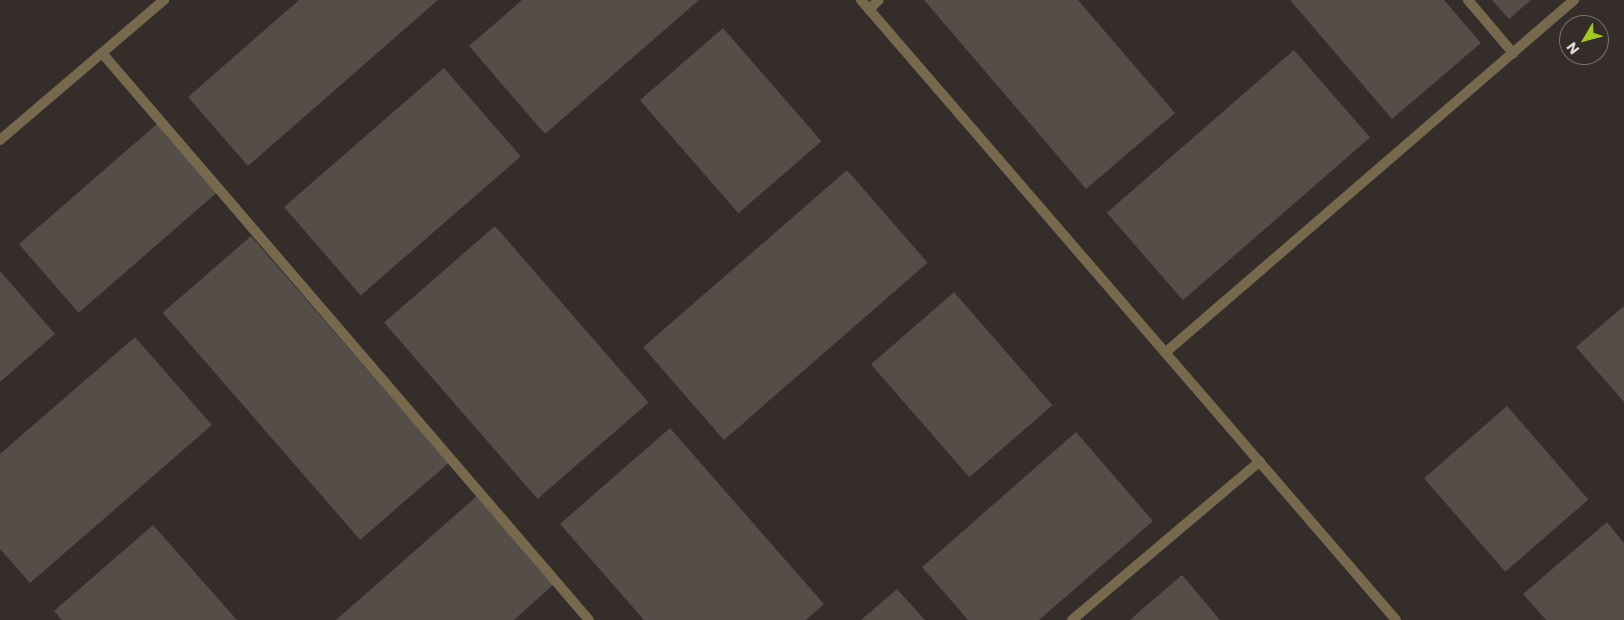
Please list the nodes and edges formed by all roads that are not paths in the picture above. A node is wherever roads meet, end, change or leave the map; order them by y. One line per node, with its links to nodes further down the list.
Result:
1 (164, 0): 7 (street)
2 (861, 0): 6 (street)
3 (879, 0): 6 (street)
4 (1468, 0): 8 (street)
5 (1574, 0): 8 (street)
6 (869, 9): 10 (street)
7 (102, 53): 9 (street); 12 (street)
8 (1513, 53): 10 (street)
9 (0, 140)
10 (1166, 352): 11 (street)
11 (1260, 461): 13 (street); 14 (street)
12 (589, 620)
13 (1072, 620)
14 (1396, 620)

